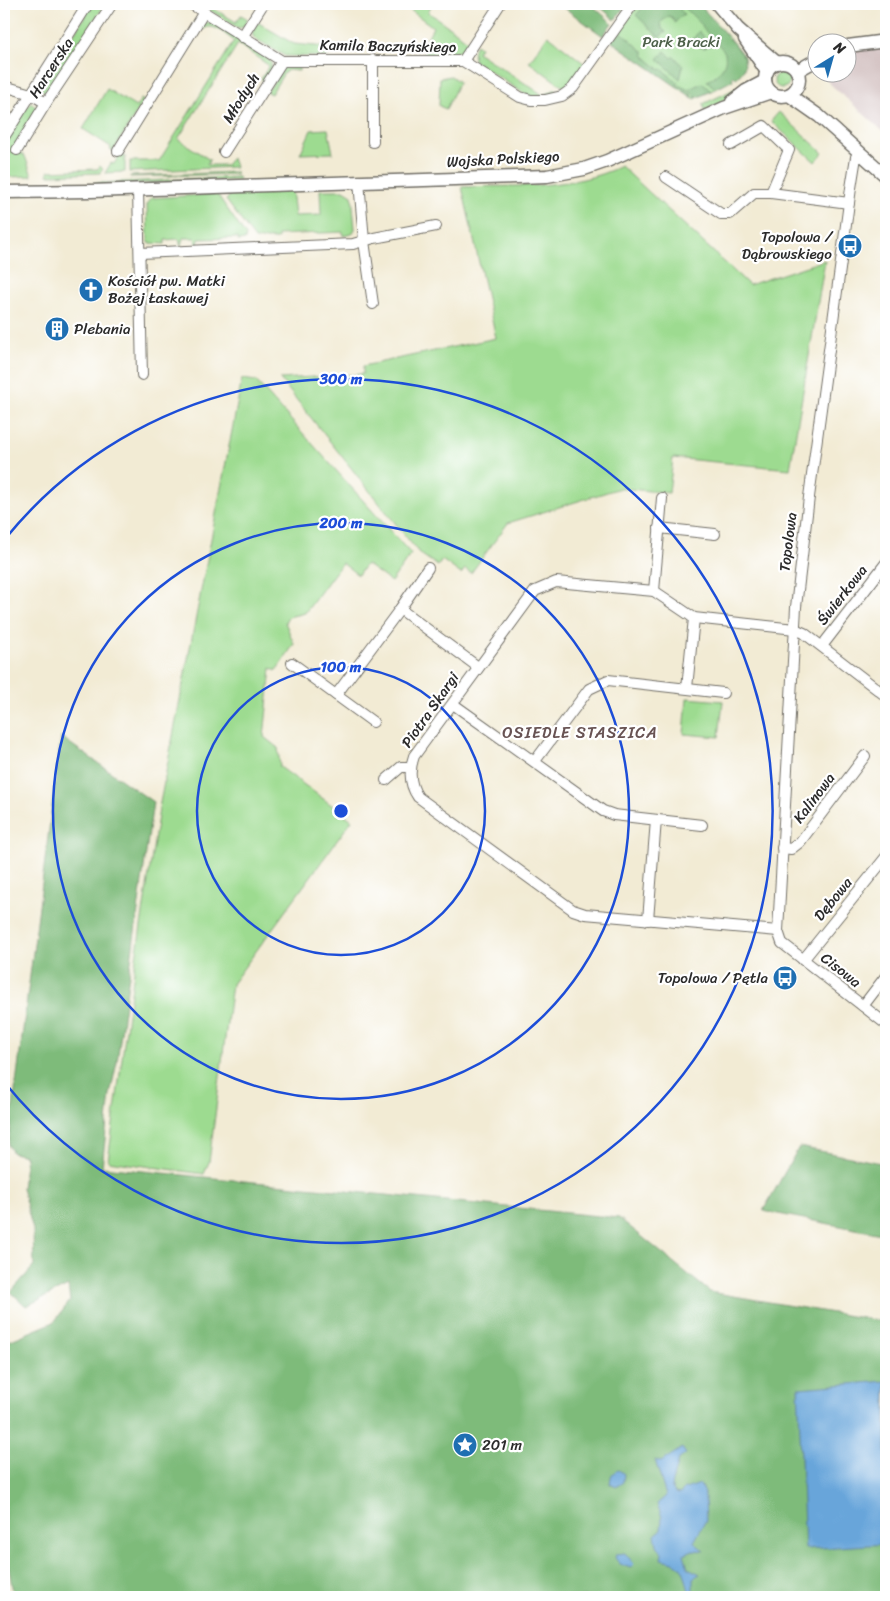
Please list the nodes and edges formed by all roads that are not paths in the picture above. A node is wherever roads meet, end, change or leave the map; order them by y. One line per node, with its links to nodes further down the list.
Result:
1 (88, 4): 22 (street)
2 (112, 4): 23 (street, Harcerska)
3 (191, 4): 8 (street)
4 (263, 4): 10 (street)
5 (500, 4): 15 (street)
6 (633, 4): 15 (street, Kamila Baczyńskiego)
7 (717, 4): 9 (street)
8 (204, 12): 10 (street); 28 (street)
9 (738, 28): 16 (street); 19 (street)
10 (242, 37): 14 (street)
11 (886, 41): 12 (street)
12 (858, 45)
13 (373, 60): 14 (street, Kamila Baczyńskiego); 15 (street, Kamila Baczyńskiego); 25 (street)
14 (282, 61): 29 (street, Młodych)
15 (463, 61)
16 (777, 63): 18 (street); 19 (street)
17 (808, 65): 18 (street)
18 (797, 71): 21 (street)
19 (768, 82): 21 (street); 33 (street, Wojska Polskiego)
20 (4, 86): 22 (street)
21 (793, 91): 30 (street)
22 (31, 94): 23 (street); 24 (street)
23 (46, 103): 27 (street, Harcerska)
24 (4, 137)
25 (373, 142)
26 (731, 145): 36 (street)
27 (17, 150)
28 (118, 151)
29 (224, 152)
30 (859, 152): 31 (street); 37 (street, Topolowa)
31 (886, 176)
32 (666, 177): 36 (street)
33 (359, 181): 34 (street, Wojska Polskiego); 39 (street)
34 (138, 189): 35 (street, Wojska Polskiego); 40 (street)
35 (4, 192)
36 (771, 193): 37 (street)
37 (849, 203): 51 (street, Topolowa)
38 (436, 226): 39 (street)
39 (364, 241): 40 (street); 41 (street)
40 (140, 253): 42 (street)
41 (373, 304)
42 (142, 375)
43 (662, 498): 44 (street)
44 (660, 528): 45 (street); 48 (street)
45 (715, 534)
46 (886, 563): 52 (street, Świerkowa)
47 (428, 568): 49 (street)
48 (654, 592): 50 (street, Piotra Skargi); 54 (street, Piotra Skargi)
49 (400, 609): 54 (street); 58 (street)
50 (694, 618): 51 (street, Piotra Skargi); 55 (street)
51 (794, 629): 52 (street); 67 (street, Topolowa)
52 (822, 646): 57 (street)
53 (292, 663): 58 (street)
54 (478, 667): 59 (street, Piotra Skargi)
55 (686, 688): 56 (street); 62 (street)
56 (723, 693)
57 (886, 694)
58 (336, 695): 60 (street)
59 (453, 704): 62 (street); 63 (street, Piotra Skargi)
60 (373, 722)
61 (865, 756): 67 (street, Kalinowa)
62 (534, 761): 65 (street)
63 (410, 767): 64 (street); 69 (street, Piotra Skargi)
64 (386, 780)
65 (656, 820): 66 (street); 69 (street)
66 (702, 825)
67 (782, 848): 70 (street, Topolowa)
68 (886, 857): 71 (street, Dębowa)
69 (648, 920): 70 (street, Piotra Skargi)
70 (779, 935): 71 (street, Cisowa)
71 (803, 960): 73 (street, Cisowa)
72 (886, 976): 73 (street)
73 (863, 1006): 74 (street, Cisowa)
74 (886, 1024)

